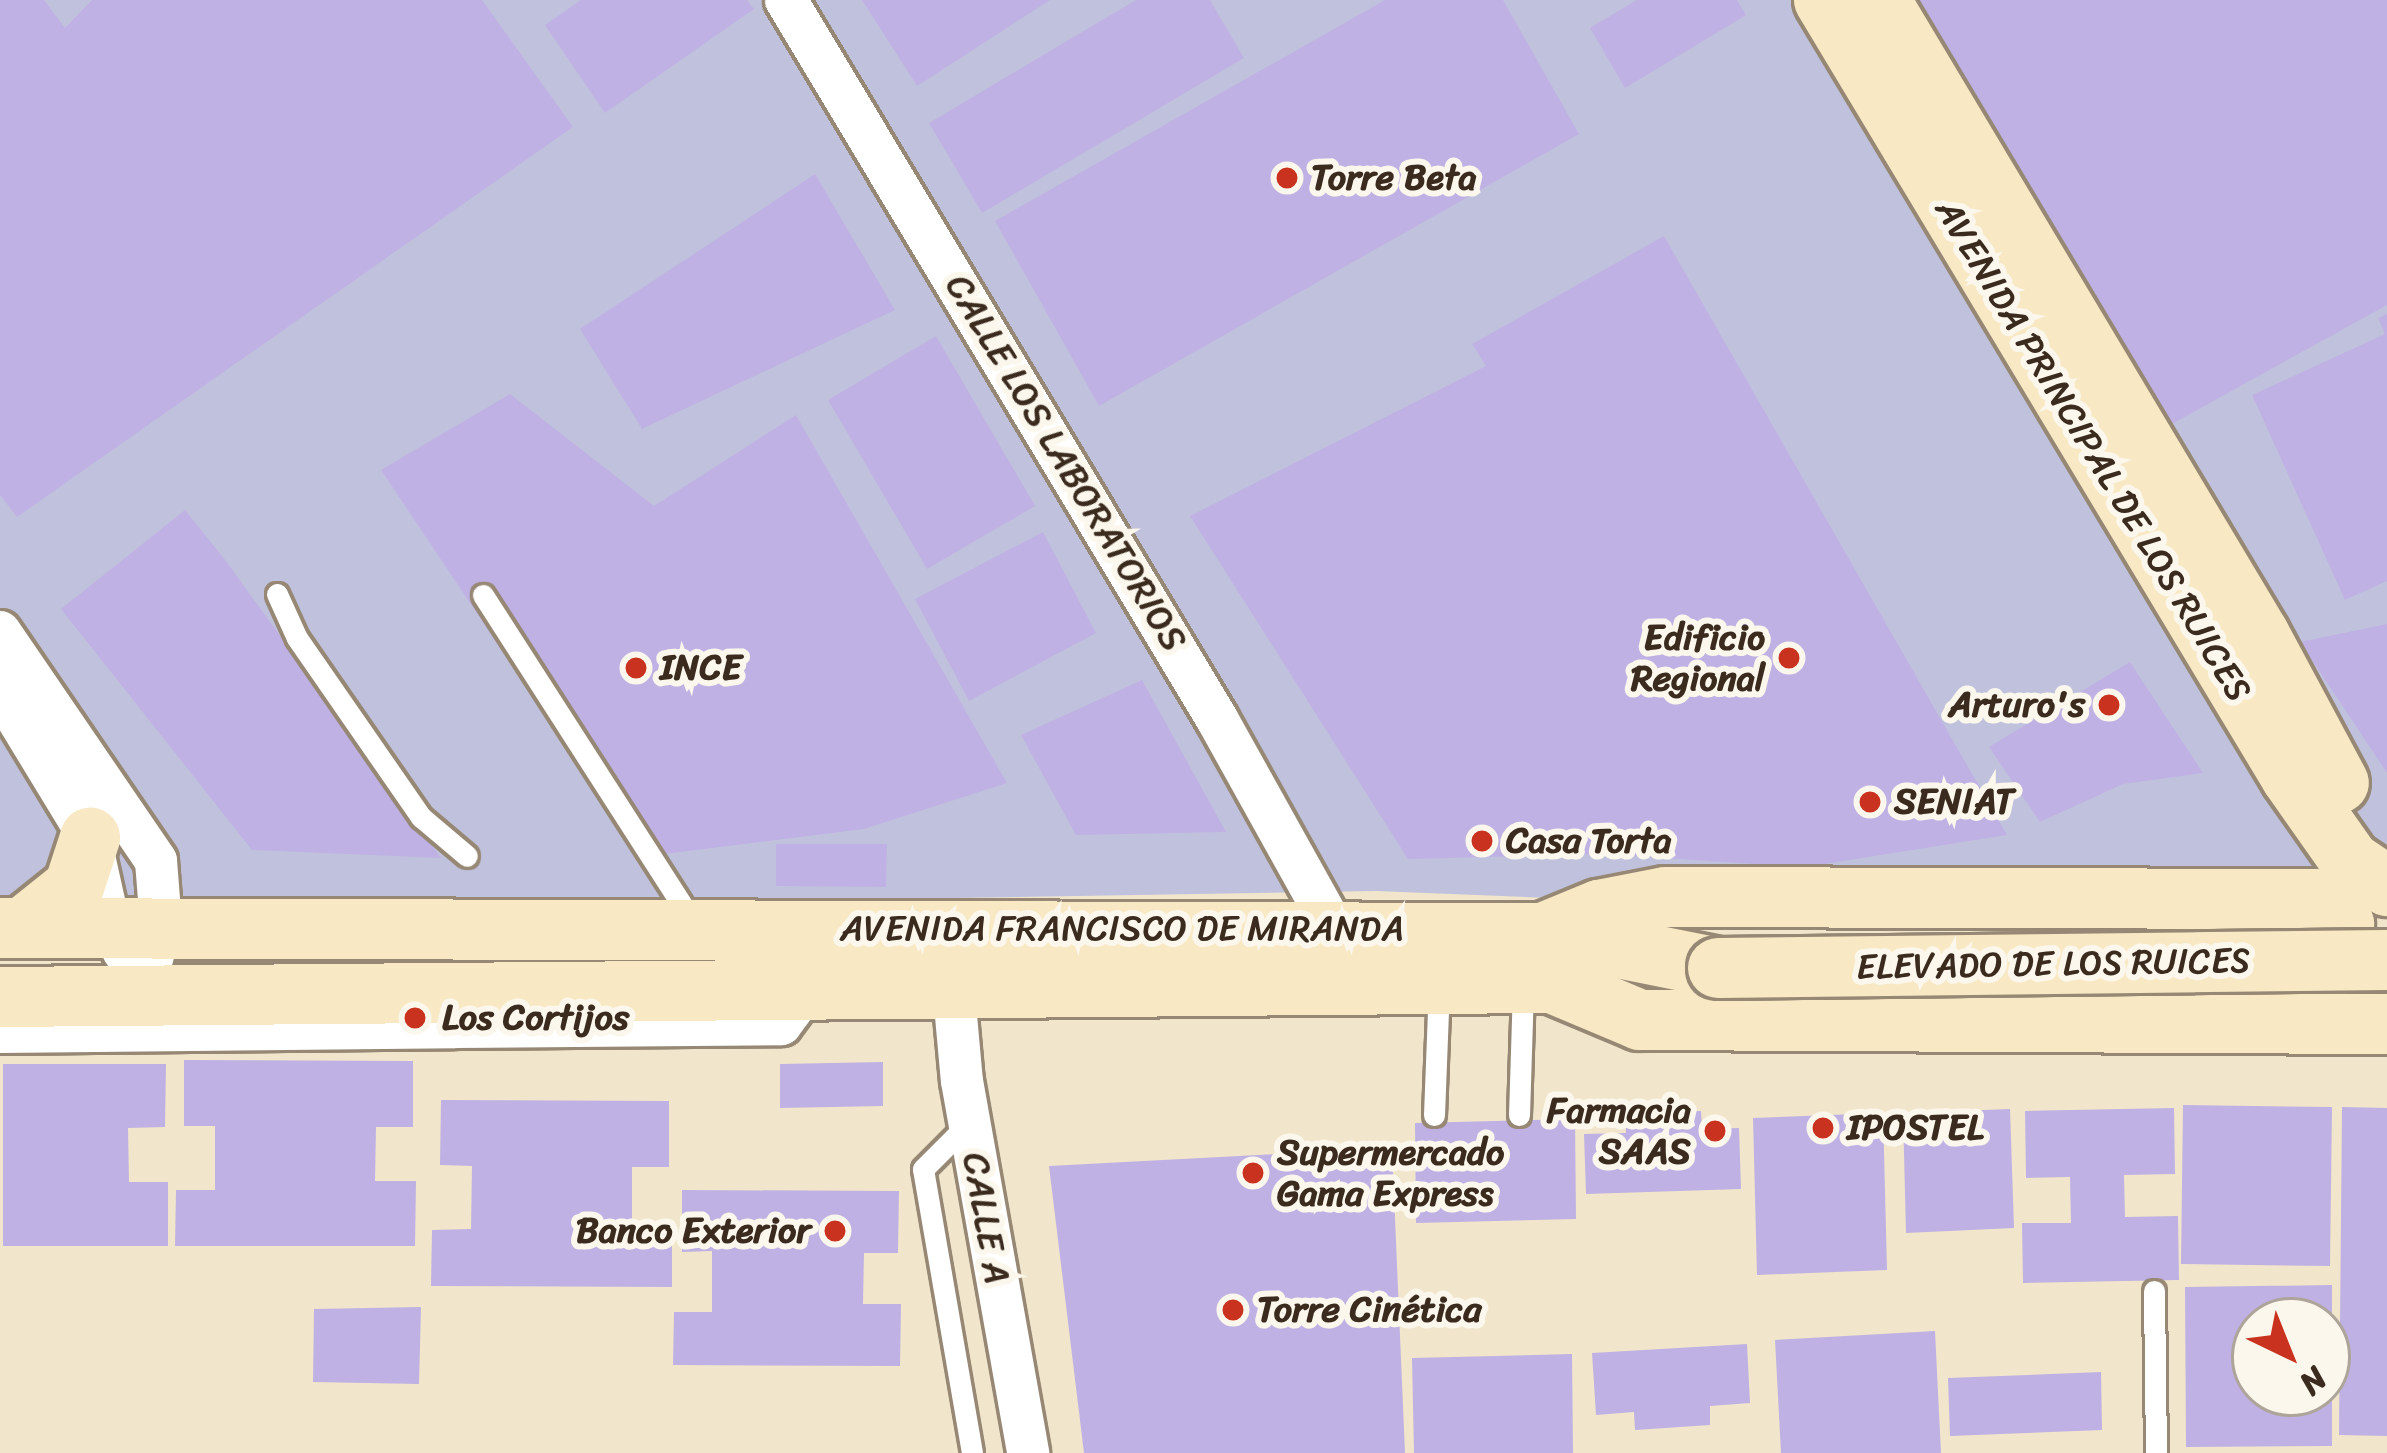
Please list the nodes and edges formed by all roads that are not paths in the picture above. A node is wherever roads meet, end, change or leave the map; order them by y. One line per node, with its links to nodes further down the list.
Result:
1 (787, 0): 16 (street, CALLE LOS LABORATORIOS)
2 (1824, 0): 8 (main road, AVENIDA PRINCIPAL DE LOS RUICES)
3 (1880, 0): 11 (main road, AVENIDA PRINCIPAL DE LOS RUICES)
4 (277, 594): 10 (lane)
5 (482, 595): 15 (lane)
6 (0, 632): 13 (street)
7 (0, 690): 9 (street)
8 (2291, 777): 11 (main road, AVENIDA PRINCIPAL DE LOS RUICES); 12 (main road)
9 (90, 838): 13 (street); 14 (main road)
10 (466, 856)
11 (2386, 889)
12 (2239, 904): 19 (main road, AVENIDA FRANCISCO DE MIRANDA); 26 (main road, AVENIDA FRANCISCO DE MIRANDA)
13 (135, 924): 14 (main road, AVENIDA FRANCISCO DE MIRANDA); 15 (main road, AVENIDA FRANCISCO DE MIRANDA); 23 (street)
14 (12, 927)
15 (697, 927): 16 (main road, AVENIDA FRANCISCO DE MIRANDA)
16 (1335, 931): 19 (main road, AVENIDA FRANCISCO DE MIRANDA)
17 (2387, 950): 26 (main road)
18 (2387, 960): 19 (main road, ELEVADO DE LOS RUICES, bridge)
19 (1540, 966): 21 (main road, AVENIDA FRANCISCO DE MIRANDA); 26 (main road, AVENIDA FRANCISCO DE MIRANDA); 31 (lane)
20 (952, 983): 21 (main road, AVENIDA FRANCISCO DE MIRANDA); 24 (main road, AVENIDA FRANCISCO DE MIRANDA); 32 (street, CALLE A)
21 (1439, 985): 30 (lane)
22 (501, 989): 23 (main road, AVENIDA FRANCISCO DE MIRANDA); 24 (main road, AVENIDA FRANCISCO DE MIRANDA); 28 (street)
23 (144, 990): 25 (main road, AVENIDA FRANCISCO DE MIRANDA); 29 (street)
24 (794, 1007): 28 (street, AVENIDA FRANCISCO DE MIRANDA)
25 (4, 1010): 29 (street, AVENIDA FRANCISCO DE MIRANDA)
26 (2294, 1020): 27 (main road, AVENIDA FRANCISCO DE MIRANDA)
27 (2387, 1024)
28 (454, 1027): 29 (street, AVENIDA FRANCISCO DE MIRANDA)
29 (239, 1029)
30 (1434, 1115)
31 (1519, 1115)
32 (969, 1123): 34 (lane); 35 (street, CALLE A)
33 (2154, 1292): 36 (lane)
34 (972, 1453)
35 (1028, 1453)
36 (2156, 1453)

